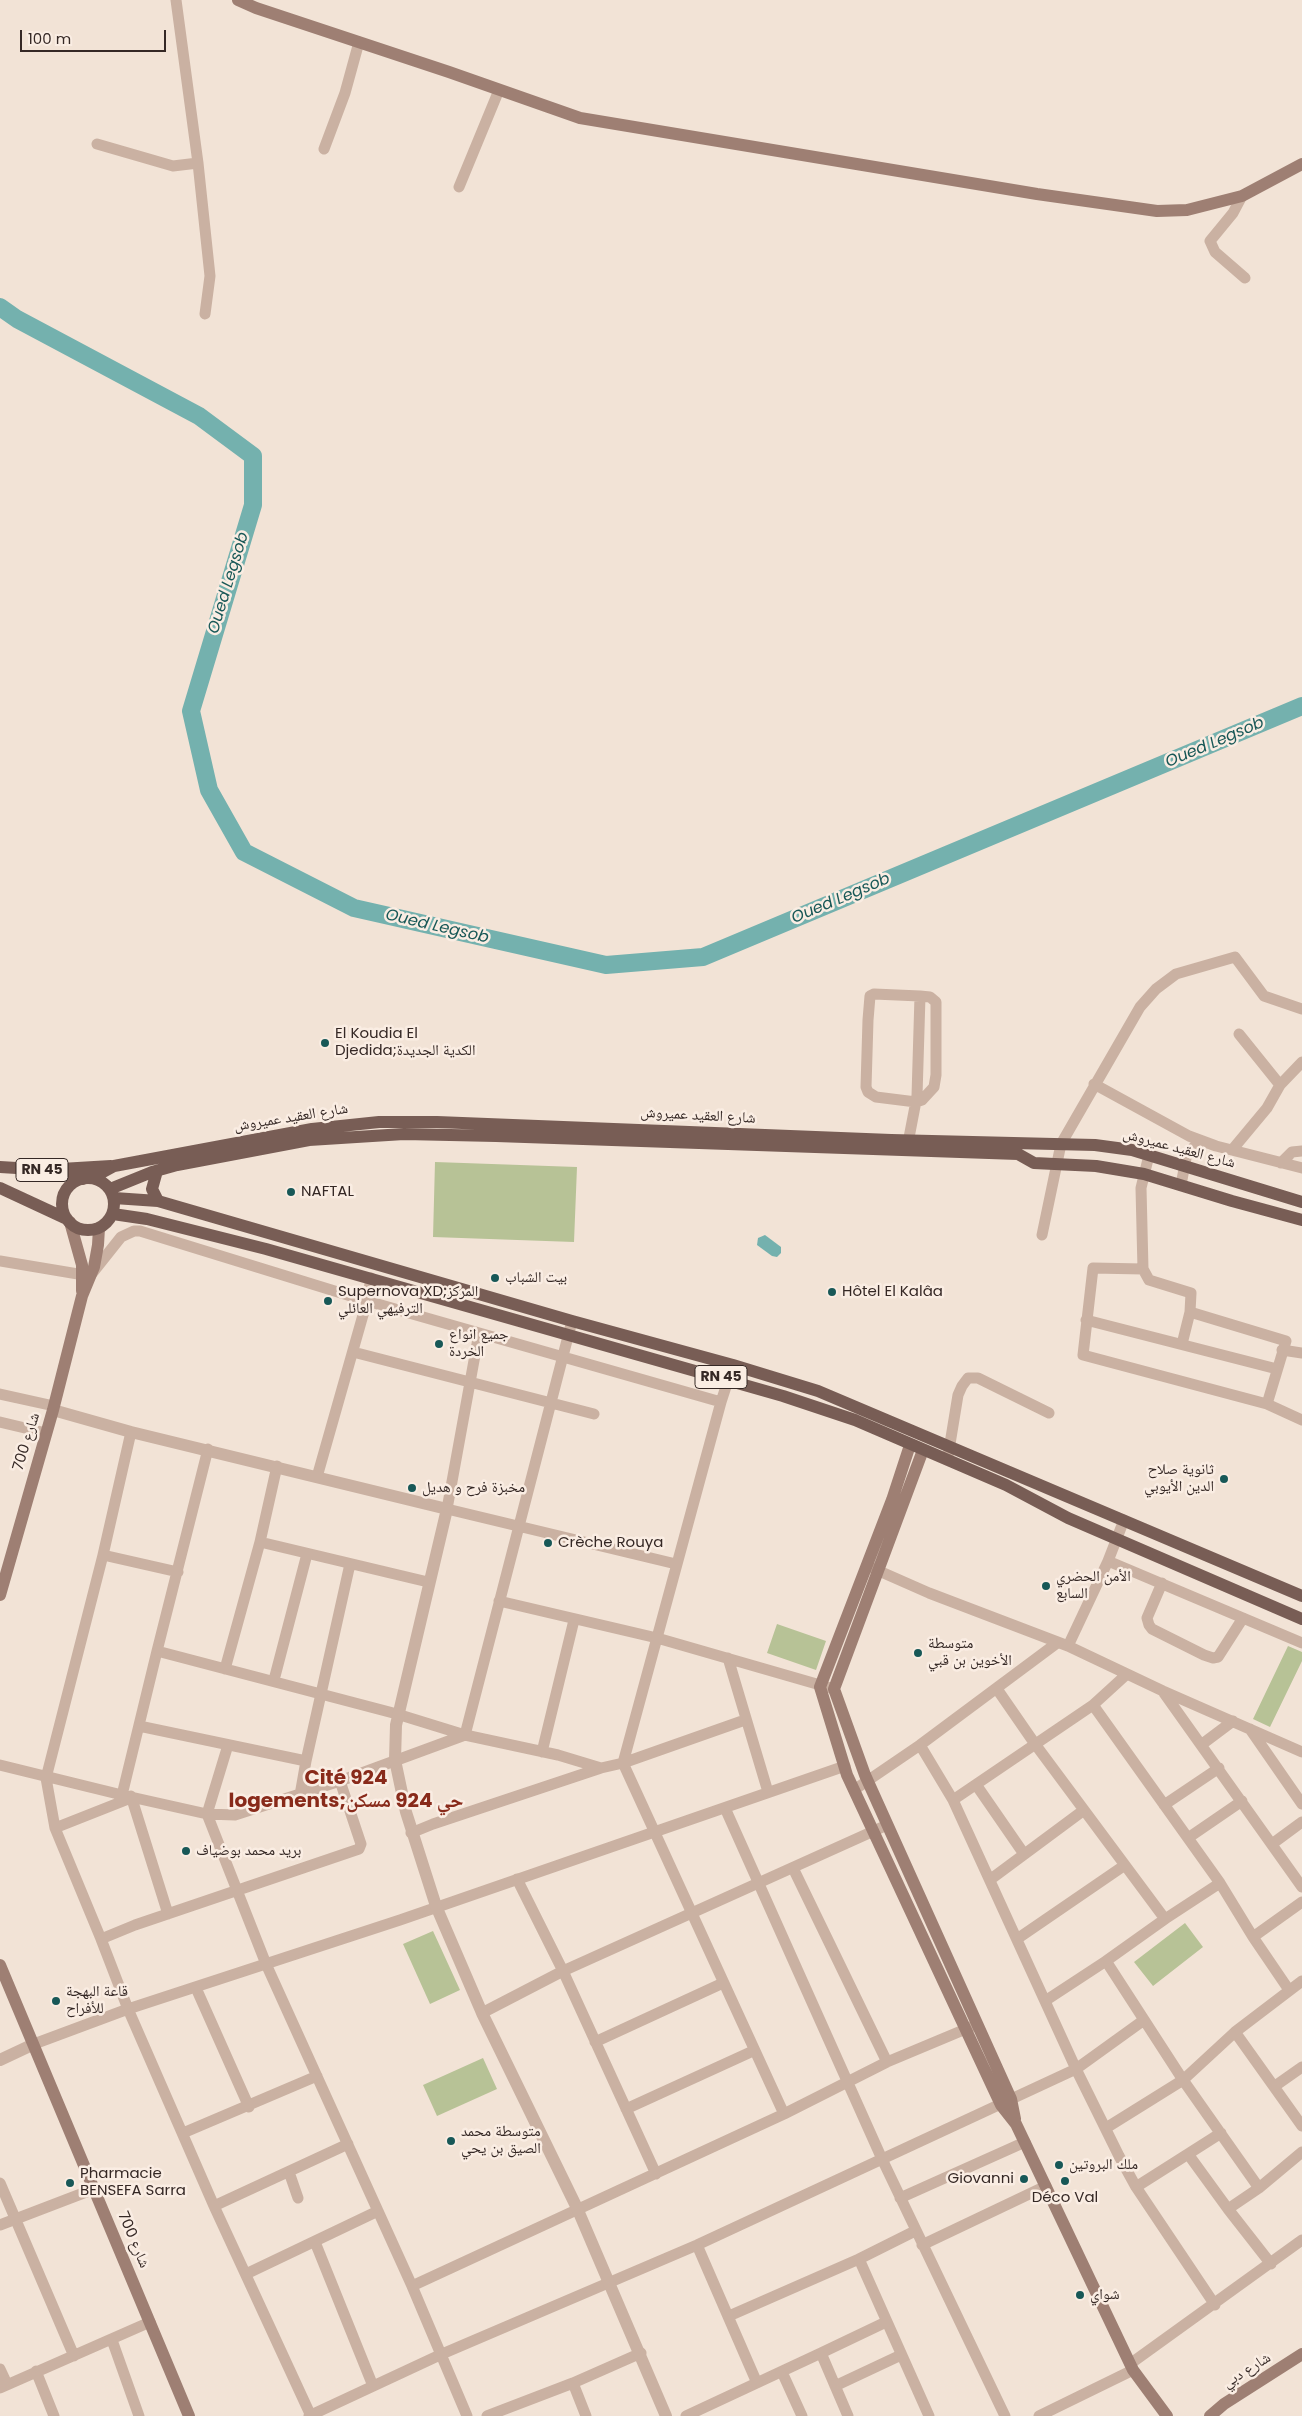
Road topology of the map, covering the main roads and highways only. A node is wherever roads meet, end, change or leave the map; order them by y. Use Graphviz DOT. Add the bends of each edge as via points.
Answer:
graph roads {
  1 [pos="238,0"];
  2 [pos="1302,164"];
  3 [pos="714,1139"];
  4 [pos="907,1146"];
  5 [pos="114,1166"];
  6 [pos="0,1167"];
  7 [pos="49,1170"];
  8 [pos="157,1171"];
  9 [pos="87,1179"];
  10 [pos="0,1188"];
  11 [pos="112,1194"];
  12 [pos="158,1201"];
  13 [pos="1302,1202"];
  14 [pos="113,1214"];
  15 [pos="1302,1220"];
  16 [pos="68,1221"];
  17 [pos="99,1228"];
  18 [pos="86,1275"];
  19 [pos="910,1445"];
  20 [pos="923,1450"];
  21 [pos="1180,1546"];
  22 [pos="1172,1564"];
  23 [pos="0,1593"];
  24 [pos="1302,1596"];
  25 [pos="1302,1619"];
  26 [pos="0,1966"];
  27 [pos="972,2026"];
  28 [pos="1302,2354"];
  29 [pos="189,2416"];
  30 [pos="1167,2416"];
  31 [pos="1210,2416"];
  1 -- 2 [label="main road" via="580,118 1110,205 1174,211 1217,204 1242,196"];
  3 -- 4 [label="main road, شارع العقيد عميروش"];
  3 -- 5 [label="main road, شارع العقيد عميروش" via="446,1122 379,1122 312,1129"];
  3 -- 8 [label="main road, شارع العقيد عميروش" via="358,1136 309,1140"];
  4 -- 13 [label="main road, شارع العقيد عميروش" via="1061,1144 1132,1150 1186,1159"];
  4 -- 15 [label="main road, شارع العقيد عميروش" via="1018,1154 1034,1163 1096,1166 1144,1174"];
  5 -- 7 [label="main road"];
  5 -- 9 [label="main road, شارع العقيد عميروش"];
  6 -- 7 [label="main road, RN 45"];
  7 -- 9 [label="main road, RN 45"];
  8 -- 11 [label="main road, شارع العقيد عميروش"];
  8 -- 12 [label="main road" via="152,1189"];
  9 -- 11 [label="main road" via="105,1184"];
  9 -- 16 [label="main road" via="75,1182 64,1195 62,1203"];
  10 -- 16 [label="main road, RN 45"];
  11 -- 12 [label="main road, RN 45"];
  11 -- 14 [label="main road"];
  12 -- 21 [label="main road, RN 45" via="818,1391"];
  14 -- 17 [label="main road"];
  14 -- 19 [label="main road, RN 45" via="165,1223 728,1379 855,1420"];
  16 -- 17 [label="main road" via="86,1230"];
  16 -- 18 [label="main road"];
  17 -- 18 [label="main road" via="98,1253"];
  18 -- 23 [label="main road, شارع 700" via="54,1408"];
  19 -- 20 [label="main road, RN 45"];
  19 -- 27 [label="main road" via="820,1686 854,1790"];
  20 -- 22 [label="main road, RN 45" via="1006,1485 1068,1518"];
  20 -- 27 [label="main road" via="834,1689 868,1782"];
  21 -- 22 [label="main road"];
  21 -- 24 [label="main road, RN 45"];
  22 -- 25 [label="main road, RN 45"];
  26 -- 29 [label="main road, شارع 700"];
  27 -- 30 [label="main road" via="1131,2367"];
  28 -- 31 [label="main road, شارع دبي"];
}
